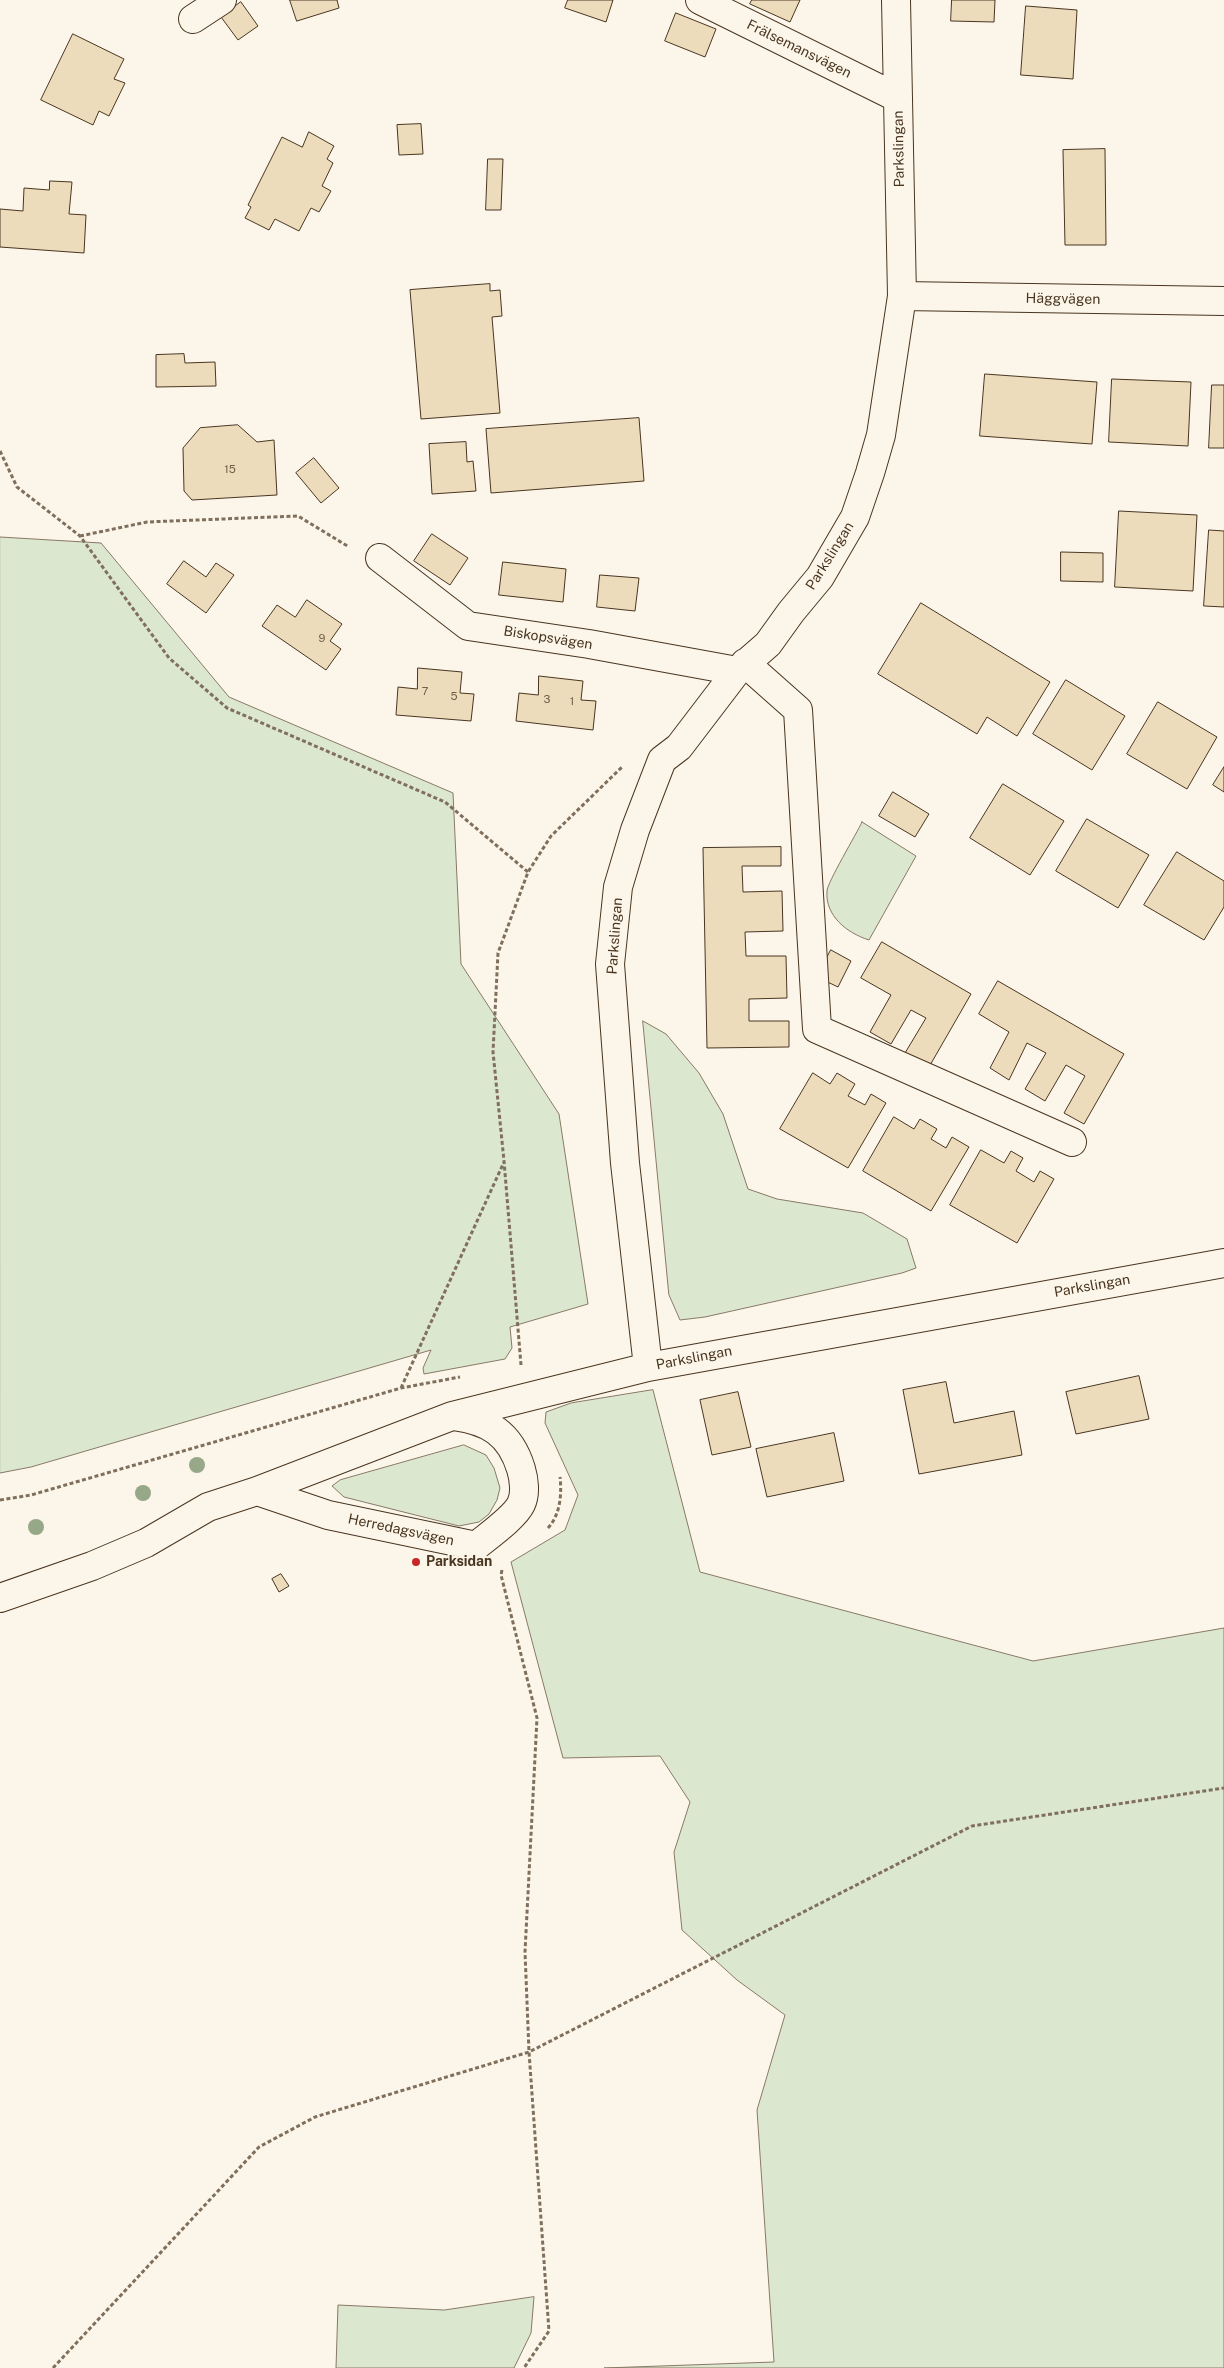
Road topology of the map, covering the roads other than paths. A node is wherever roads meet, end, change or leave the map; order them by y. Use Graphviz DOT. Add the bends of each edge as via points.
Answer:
graph roads {
  1 [pos="222,0"];
  2 [pos="700,0"];
  3 [pos="896,0"];
  4 [pos="193,19"];
  5 [pos="898,98"];
  6 [pos="902,296"];
  7 [pos="1224,302"];
  8 [pos="380,558"];
  9 [pos="741,667"];
  10 [pos="1072,1142"];
  11 [pos="1224,1263"];
  12 [pos="648,1367"];
  13 [pos="452,1416"];
  14 [pos="258,1491"];
  15 [pos="0,1598"];
  1 -- 4 [label="street"];
  2 -- 5 [label="street, Frälsemansvägen"];
  3 -- 5 [label="street, Parkslingan"];
  5 -- 6 [label="street, Parkslingan"];
  6 -- 7 [label="street, Häggvägen"];
  6 -- 9 [label="street, Parkslingan" via="881,436 855,517 820,577 768,644"];
  8 -- 9 [label="street, Biskopsvägen" via="468,626"];
  9 -- 10 [label="street" via="798,710 817,1029"];
  9 -- 12 [label="street, Parkslingan" via="679,747 662,760 635,830 618,887 610,964 625,1162"];
  11 -- 12 [label="street, Parkslingan"];
  12 -- 13 [label="street"];
  13 -- 14 [label="street"];
  13 -- 14 [label="street, Herredagsvägen" via="486,1424 506,1440 517,1454 523,1475 521,1504 476,1546 328,1515"];
  14 -- 15 [label="street" via="208,1507 146,1543 92,1566"];
}
